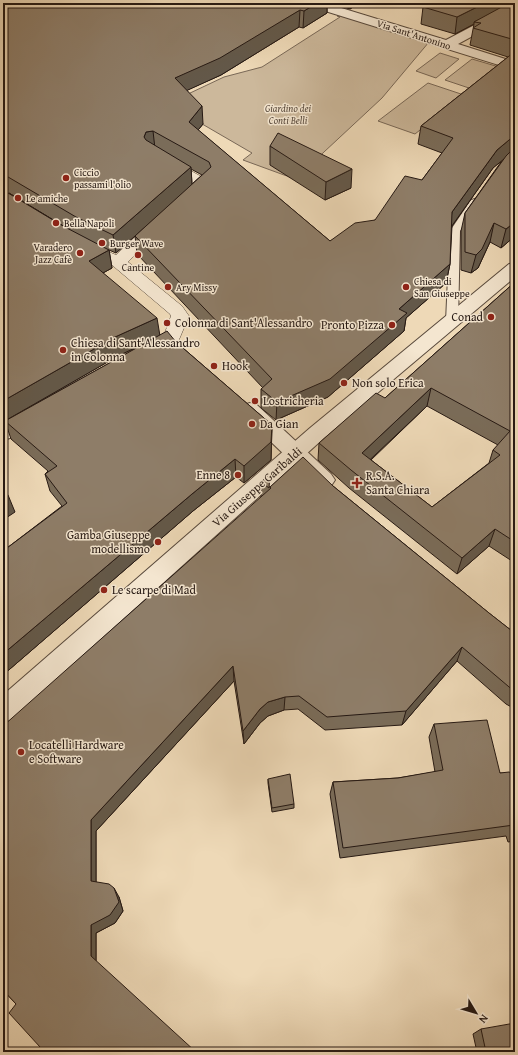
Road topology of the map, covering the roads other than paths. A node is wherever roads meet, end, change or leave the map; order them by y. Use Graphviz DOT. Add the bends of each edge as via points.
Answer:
graph roads {
  1 [pos="313,3"];
  2 [pos="366,7"];
  3 [pos="515,8"];
  4 [pos="354,15"];
  5 [pos="448,44"];
  6 [pos="515,66"];
  7 [pos="154,154"];
  8 [pos="480,195"];
  9 [pos="73,240"];
  10 [pos="118,262"];
  11 [pos="515,268"];
  12 [pos="452,322"];
  13 [pos="171,344"];
  14 [pos="238,400"];
  15 [pos="46,407"];
  16 [pos="3,433"];
  17 [pos="295,453"];
  18 [pos="340,495"];
  19 [pos="3,711"];
  1 -- 4 [label="street, Via Sant'Antonino"];
  2 -- 4 [label="street"];
  3 -- 5 [label="street"];
  4 -- 5 [label="street, Via Sant'Antonino"];
  5 -- 6 [label="street, Via Sant'Antonino"];
  7 -- 10 [label="street" via="204,184"];
  8 -- 12 [label="lane" via="455,231"];
  9 -- 10 [label="street"];
  10 -- 13 [label="street" via="180,316"];
  11 -- 12 [label="street, Via Giuseppe Garibaldi"];
  12 -- 17 [label="street, Via Giuseppe Garibaldi"];
  14 -- 17 [label="street" via="284,440"];
  15 -- 16 [label="street"];
  17 -- 18 [label="street"];
  17 -- 19 [label="street, Via Giuseppe Garibaldi"];
}
